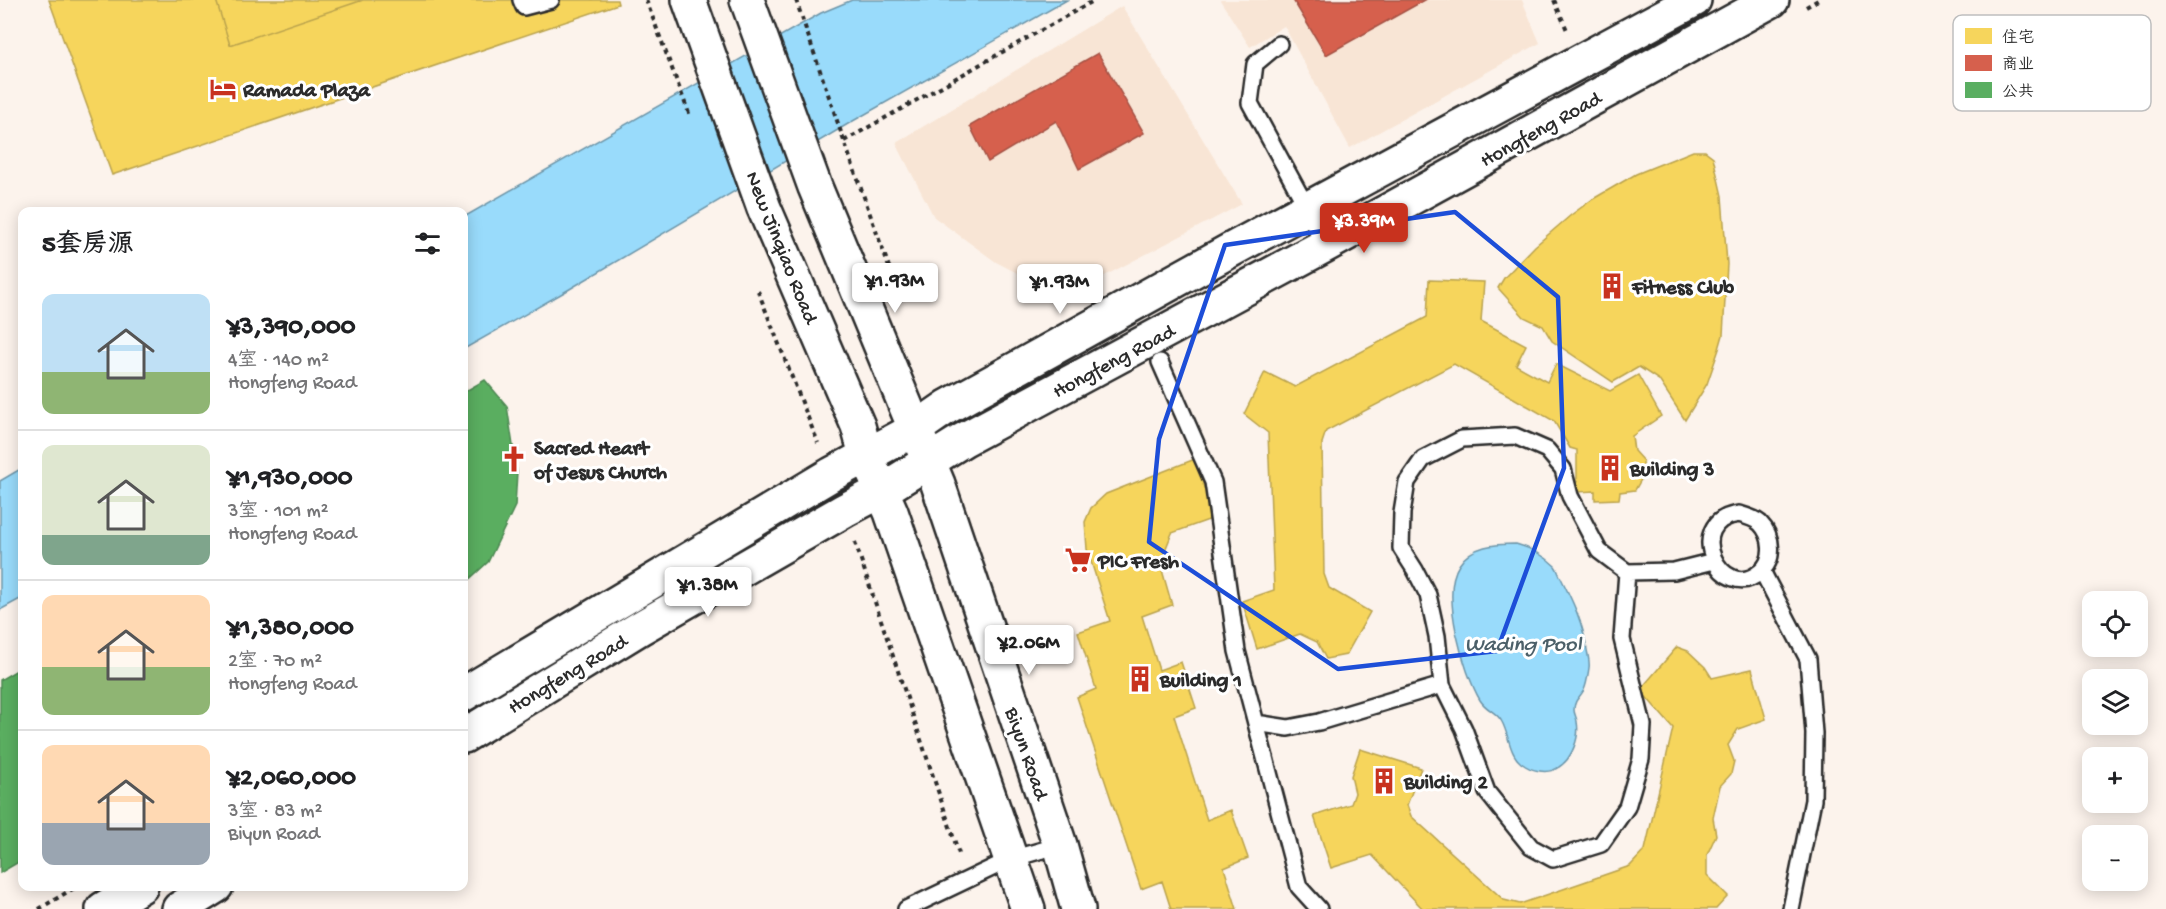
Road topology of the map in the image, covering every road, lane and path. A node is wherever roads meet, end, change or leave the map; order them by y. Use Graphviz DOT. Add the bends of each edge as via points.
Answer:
graph roads {
  1 [pos="522,0"];
  2 [pos="551,0"];
  3 [pos="646,0"];
  4 [pos="747,0"];
  5 [pos="796,0"];
  6 [pos="1095,0"];
  7 [pos="1554,0"];
  8 [pos="1694,0"];
  9 [pos="1772,0"];
  10 [pos="692,8"];
  11 [pos="657,29"];
  12 [pos="1568,33"];
  13 [pos="1279,44"];
  14 [pos="1306,209"];
  15 [pos="1324,246"];
  16 [pos="756,285"];
  17 [pos="1160,362"];
  18 [pos="914,430"];
  19 [pos="866,455"];
  20 [pos="928,462"];
  21 [pos="832,474"];
  22 [pos="881,491"];
  23 [pos="845,510"];
  24 [pos="1714,561"];
  25 [pos="1762,571"];
  26 [pos="1627,572"];
  27 [pos="1442,685"];
  28 [pos="468,692"];
  29 [pos="1256,723"];
  30 [pos="468,734"];
  31 [pos="1060,845"];
  32 [pos="1011,859"];
  33 [pos="967,880"];
  34 [pos="69,891"];
  35 [pos="133,891"];
  36 [pos="208,891"];
  37 [pos="39,909"];
  38 [pos="103,909"];
  39 [pos="179,909"];
  40 [pos="906,909"];
  41 [pos="1028,909"];
  42 [pos="1078,909"];
  43 [pos="1319,909"];
  44 [pos="1791,909"];
  1 -- 2 [label="lane" via="524,7"];
  3 -- 11 [label="path"];
  4 -- 18 [label="street" via="815,187"];
  5 -- 6 [label="path" via="844,141"];
  7 -- 12 [label="path"];
  8 -- 14 [label="street, Hongfeng Road"];
  9 -- 15 [label="street, Hongfeng Road"];
  10 -- 19 [label="street, New Jinqiao Road" via="764,208 858,426"];
  13 -- 14 [label="lane" via="1255,64 1250,104"];
  14 -- 15 [label="lane"];
  14 -- 18 [label="street, Hongfeng Road" via="947,407"];
  15 -- 20 [label="street, Hongfeng Road"];
  16 -- 21 [label="path"];
  17 -- 29 [label="lane" via="1213,482 1237,651"];
  18 -- 19 [label="street, Hongfeng Road"];
  18 -- 20 [label="street"];
  19 -- 21 [label="street, Hongfeng Road"];
  19 -- 22 [label="street, New Jinqiao Road"];
  20 -- 22 [label="street, Hongfeng Road"];
  20 -- 31 [label="street, Biyun Road"];
  21 -- 28 [label="street, Hongfeng Road"];
  22 -- 23 [label="street, Hongfeng Road"];
  22 -- 32 [label="street"];
  23 -- 30 [label="street, Hongfeng Road" via="640,628"];
  23 -- 33 [label="path"];
  24 -- 25 [label="lane" via="1727,576 1735,578 1753,577"];
  24 -- 25 [label="lane" via="1710,552 1711,532 1718,522 1739,514 1759,522 1770,541 1769,562"];
  24 -- 26 [label="lane" via="1674,571"];
  25 -- 44 [label="lane" via="1808,659 1814,722 1813,800"];
  26 -- 27 [label="lane" via="1599,551 1570,496 1563,469 1547,450 1515,436 1462,439 1422,459 1407,482 1401,548 1428,595"];
  26 -- 27 [label="lane" via="1622,639 1643,725 1641,759 1626,807 1601,844 1553,860 1531,847 1487,792 1464,729"];
  27 -- 29 [label="lane" via="1318,722 1288,728"];
  29 -- 43 [label="lane" via="1299,887"];
  31 -- 32 [label="lane"];
  31 -- 42 [label="street, Biyun Road"];
  32 -- 33 [label="lane"];
  32 -- 41 [label="street"];
  33 -- 40 [label="lane"];
  34 -- 37 [label="path"];
  35 -- 38 [label="street"];
  36 -- 39 [label="street"];
}
